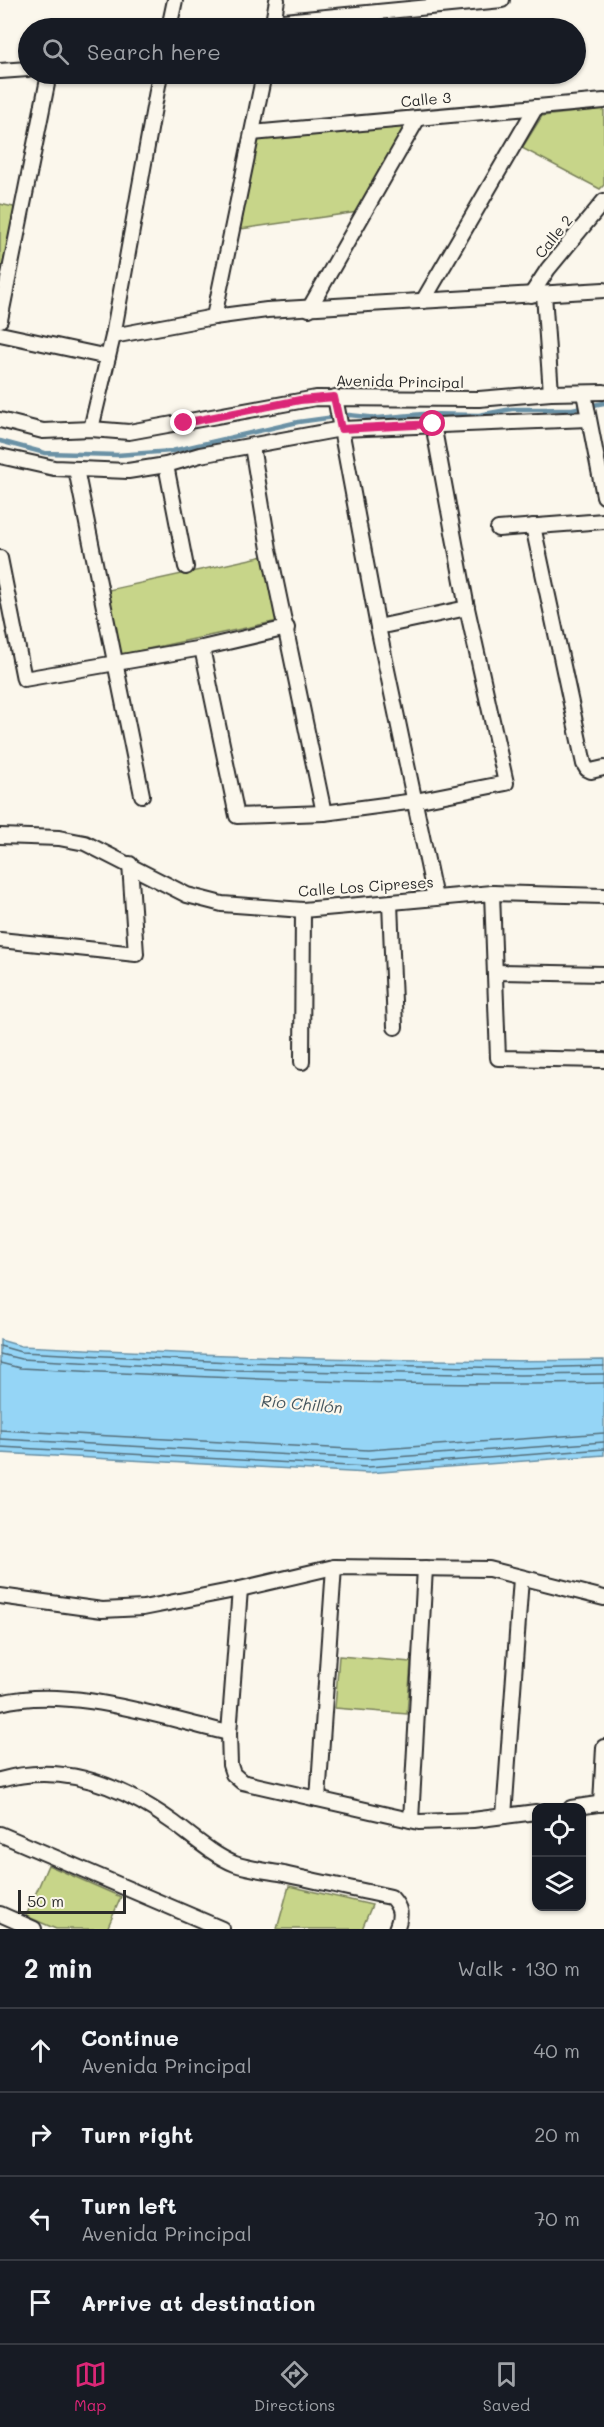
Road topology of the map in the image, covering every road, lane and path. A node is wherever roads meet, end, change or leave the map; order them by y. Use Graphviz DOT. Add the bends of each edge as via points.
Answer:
graph roads {
  1 [pos="176,0"];
  2 [pos="277,0"];
  3 [pos="501,0"];
  4 [pos="172,18"];
  5 [pos="274,18"];
  6 [pos="337,18"];
  7 [pos="18,70"];
  8 [pos="0,71"];
  9 [pos="47,84"];
  10 [pos="158,84"];
  11 [pos="262,84"];
  12 [pos="604,101"];
  13 [pos="536,107"];
  14 [pos="418,118"];
  15 [pos="252,133"];
  16 [pos="604,201"];
  17 [pos="604,290"];
  18 [pos="538,294"];
  19 [pos="423,301"];
  20 [pos="309,309"];
  21 [pos="214,317"];
  22 [pos="0,320"];
  23 [pos="0,334"];
  24 [pos="113,336"];
  25 [pos="108,357"];
  26 [pos="604,392"];
  27 [pos="551,393"];
  28 [pos="584,393"];
  29 [pos="338,414"];
  30 [pos="588,419"];
  31 [pos="0,420"];
  32 [pos="433,424"];
  33 [pos="91,429"];
  34 [pos="252,446"];
  35 [pos="0,456"];
  36 [pos="166,465"];
  37 [pos="76,469"];
  38 [pos="604,496"];
  39 [pos="604,521"];
  40 [pos="533,526"];
  41 [pos="498,528"];
  42 [pos="0,558"];
  43 [pos="186,567"];
  44 [pos="467,609"];
  45 [pos="378,627"];
  46 [pos="287,628"];
  47 [pos="202,648"];
  48 [pos="116,664"];
  49 [pos="604,768"];
  50 [pos="142,795"];
  51 [pos="415,801"];
  52 [pos="324,813"];
  53 [pos="0,836"];
  54 [pos="130,864"];
  55 [pos="492,893"];
  56 [pos="604,896"];
  57 [pos="435,898"];
  58 [pos="390,903"];
  59 [pos="303,910"];
  60 [pos="0,940"];
  61 [pos="495,972"];
  62 [pos="604,974"];
  63 [pos="395,1027"];
  64 [pos="604,1060"];
  65 [pos="302,1062"];
  66 [pos="334,1567"];
  67 [pos="426,1568"];
  68 [pos="521,1578"];
  69 [pos="240,1590"];
  70 [pos="0,1596"];
  71 [pos="604,1598"];
  72 [pos="0,1703"];
  73 [pos="229,1733"];
  74 [pos="604,1747"];
  75 [pos="0,1780"];
  76 [pos="318,1799"];
  77 [pos="602,1803"];
  78 [pos="586,1806"];
  79 [pos="532,1813"];
  80 [pos="504,1816"];
  81 [pos="411,1820"];
  82 [pos="0,1834"];
  83 [pos="0,1914"];
  84 [pos="34,1929"];
  85 [pos="222,1929"];
  86 [pos="396,1929"];
  1 -- 4 [label="street"];
  2 -- 5 [label="street"];
  3 -- 6 [label="street"];
  7 -- 8 [label="street"];
  9 -- 22 [label="street"];
  10 -- 24 [label="street"];
  11 -- 15 [label="street"];
  12 -- 13 [label="street, Calle 3"];
  13 -- 14 [label="street, Calle 3"];
  13 -- 19 [label="street"];
  14 -- 15 [label="street, Calle 3"];
  14 -- 20 [label="street"];
  15 -- 21 [label="street"];
  16 -- 18 [label="street, Calle 2" via="548,269"];
  17 -- 18 [label="street"];
  18 -- 19 [label="street"];
  18 -- 27 [label="street"];
  19 -- 20 [label="street"];
  20 -- 21 [label="street"];
  21 -- 24 [label="street"];
  23 -- 25 [label="street"];
  24 -- 25 [label="street"];
  25 -- 33 [label="street"];
  26 -- 28 [label="street, Avenida Principal"];
  27 -- 28 [label="street, Avenida Principal"];
  27 -- 29 [label="street, Avenida Principal" via="417,401"];
  28 -- 30 [label="street"];
  29 -- 32 [label="street, Avenida Principal"];
  29 -- 33 [label="street, Avenida Principal" via="300,400 129,432"];
  29 -- 34 [label="street, Avenida Principal"];
  29 -- 45 [label="street"];
  30 -- 32 [label="street, Avenida Principal"];
  30 -- 38 [label="street"];
  31 -- 33 [label="street, Avenida Principal" via="43,431"];
  32 -- 44 [label="street"];
  34 -- 36 [label="street, Avenida Principal"];
  34 -- 46 [label="street"];
  35 -- 37 [label="street, Avenida Principal"];
  36 -- 37 [label="street, Avenida Principal" via="128,471"];
  36 -- 43 [label="street"];
  37 -- 48 [label="street"];
  39 -- 40 [label="street"];
  40 -- 41 [label="street"];
  40 -- 49 [label="street" via="584,764 591,771"];
  42 -- 48 [label="street" via="24,679"];
  44 -- 45 [label="street"];
  44 -- 51 [label="street" via="506,783"];
  45 -- 51 [label="street"];
  46 -- 47 [label="street"];
  46 -- 52 [label="street"];
  47 -- 48 [label="street"];
  47 -- 52 [label="street" via="237,816"];
  48 -- 50 [label="street"];
  51 -- 52 [label="street"];
  51 -- 57 [label="street"];
  53 -- 54 [label="street, Calle Los Cipreses" via="85,843"];
  54 -- 59 [label="street, Calle Los Cipreses" via="203,900"];
  54 -- 60 [label="street" via="136,954"];
  55 -- 56 [label="street, Calle Los Cipreses"];
  55 -- 57 [label="street, Calle Los Cipreses"];
  55 -- 61 [label="street"];
  57 -- 58 [label="street, Calle Los Cipreses"];
  58 -- 59 [label="street, Calle Los Cipreses"];
  58 -- 63 [label="street"];
  59 -- 65 [label="street"];
  61 -- 62 [label="street"];
  61 -- 64 [label="street" via="498,1058"];
  66 -- 67 [label="street"];
  66 -- 69 [label="street"];
  66 -- 76 [label="street"];
  67 -- 68 [label="street" via="489,1569"];
  67 -- 81 [label="street"];
  68 -- 71 [label="street"];
  68 -- 80 [label="street"];
  69 -- 70 [label="street" via="142,1608 102,1610"];
  69 -- 73 [label="street"];
  72 -- 73 [label="street" via="52,1698 91,1701"];
  73 -- 76 [label="street" via="230,1766 242,1782"];
  74 -- 77 [label="street"];
  75 -- 86 [label="street" via="51,1772 121,1790 235,1864 391,1897 399,1906 401,1918"];
  76 -- 81 [label="street"];
  77 -- 78 [label="street"];
  79 -- 80 [label="street"];
  80 -- 81 [label="street"];
  82 -- 85 [label="street"];
  83 -- 84 [label="street"];
}
